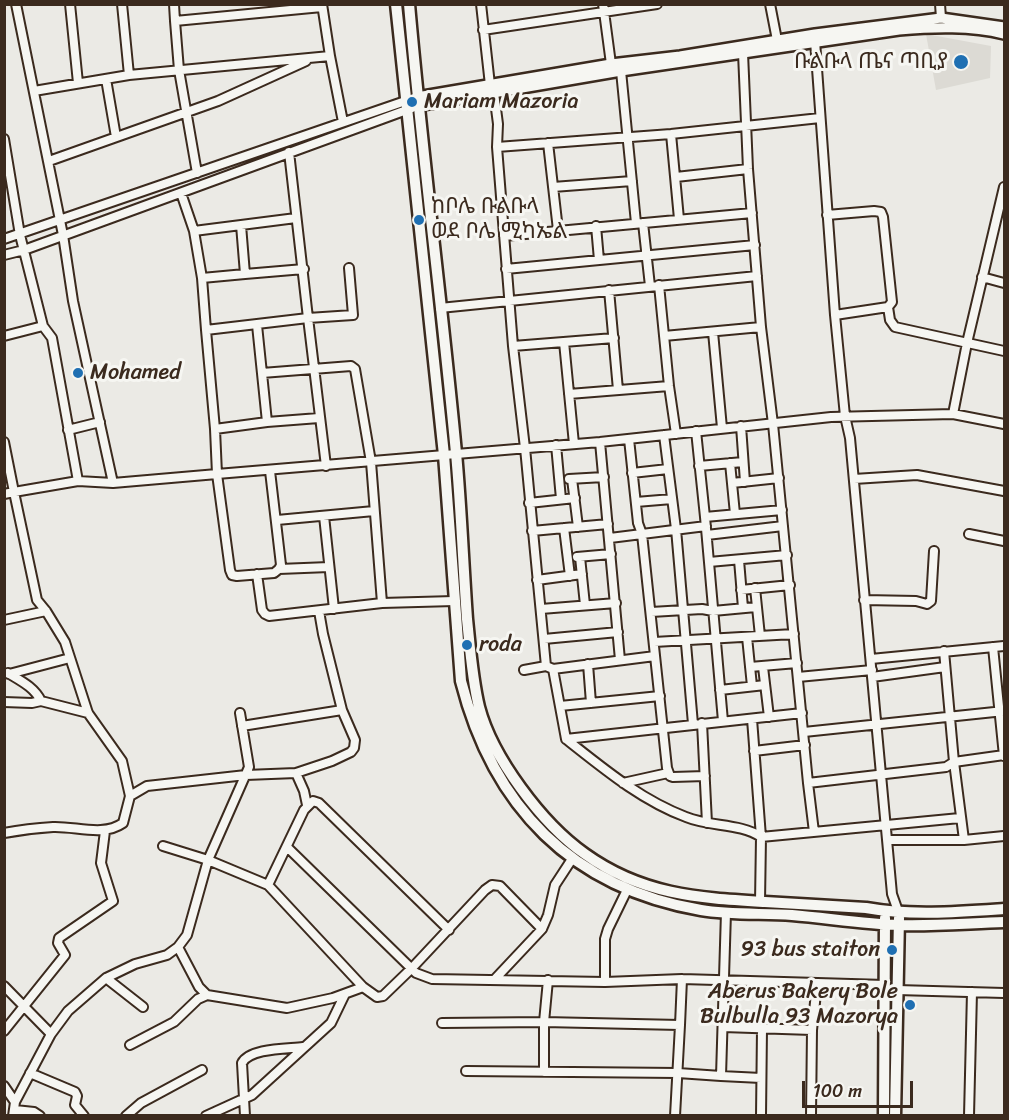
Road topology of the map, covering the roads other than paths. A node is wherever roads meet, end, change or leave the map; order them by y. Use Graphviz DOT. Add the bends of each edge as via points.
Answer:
graph roads {
  1 [pos="16,4"];
  2 [pos="70,4"];
  3 [pos="122,4"];
  4 [pos="174,4"];
  5 [pos="396,4"];
  6 [pos="409,4"];
  7 [pos="481,4"];
  8 [pos="770,4"];
  9 [pos="940,4"];
  10 [pos="653,5"];
  11 [pos="322,6"];
  12 [pos="274,8"];
  13 [pos="603,8"];
  14 [pos="941,18"];
  15 [pos="175,21"];
  16 [pos="1005,27"];
  17 [pos="483,30"];
  18 [pos="1005,34"];
  19 [pos="777,40"];
  20 [pos="815,41"];
  21 [pos="743,53"];
  22 [pos="330,56"];
  23 [pos="312,58"];
  24 [pos="611,64"];
  25 [pos="179,70"];
  26 [pos="621,71"];
  27 [pos="129,75"];
  28 [pos="106,79"];
  29 [pos="78,83"];
  30 [pos="492,89"];
  31 [pos="34,91"];
  32 [pos="412,103"];
  33 [pos="188,112"];
  34 [pos="820,118"];
  35 [pos="343,122"];
  36 [pos="747,126"];
  37 [pos="671,134"];
  38 [pos="116,137"];
  39 [pos="627,137"];
  40 [pos="4,139"];
  41 [pos="548,143"];
  42 [pos="497,147"];
  43 [pos="289,152"];
  44 [pos="49,161"];
  45 [pos="748,169"];
  46 [pos="197,172"];
  47 [pos="676,177"];
  48 [pos="632,181"];
  49 [pos="553,187"];
  50 [pos="1005,187"];
  51 [pos="181,193"];
  52 [pos="752,213"];
  53 [pos="827,215"];
  54 [pos="296,218"];
  55 [pos="679,219"];
  56 [pos="60,221"];
  57 [pos="1001,221"];
  58 [pos="640,223"];
  59 [pos="241,225"];
  60 [pos="596,226"];
  61 [pos="558,230"];
  62 [pos="194,231"];
  63 [pos="21,235"];
  64 [pos="63,235"];
  65 [pos="504,236"];
  66 [pos="4,239"];
  67 [pos="755,245"];
  68 [pos="24,250"];
  69 [pos="4,255"];
  70 [pos="647,256"];
  71 [pos="599,260"];
  72 [pos="349,268"];
  73 [pos="303,269"];
  74 [pos="506,269"];
  75 [pos="246,274"];
  76 [pos="757,276"];
  77 [pos="982,277"];
  78 [pos="202,278"];
  79 [pos="1005,283"];
  80 [pos="659,285"];
  81 [pos="650,286"];
  82 [pos="609,290"];
  83 [pos="509,302"];
  84 [pos="888,307"];
  85 [pos="440,308"];
  86 [pos="835,315"];
  87 [pos="308,318"];
  88 [pos="257,325"];
  89 [pos="43,327"];
  90 [pos="761,327"];
  91 [pos="206,330"];
  92 [pos="713,332"];
  93 [pos="4,336"];
  94 [pos="664,336"];
  95 [pos="614,338"];
  96 [pos="564,342"];
  97 [pos="967,343"];
  98 [pos="513,346"];
  99 [pos="1005,351"];
  100 [pos="314,368"];
  101 [pos="262,374"];
  102 [pos="669,386"];
  103 [pos="618,390"];
  104 [pos="569,394"];
  105 [pos="953,414"];
  106 [pos="845,416"];
  107 [pos="319,418"];
  108 [pos="100,422"];
  109 [pos="267,422"];
  110 [pos="773,424"];
  111 [pos="1005,424"];
  112 [pos="741,426"];
  113 [pos="722,428"];
  114 [pos="215,429"];
  115 [pos="68,430"];
  116 [pos="696,432"];
  117 [pos="676,434"];
  118 [pos="664,435"];
  119 [pos="629,439"];
  120 [pos="4,442"];
  121 [pos="600,442"];
  122 [pos="574,444"];
  123 [pos="556,445"];
  124 [pos="525,448"];
  125 [pos="444,455"];
  126 [pos="456,455"];
  127 [pos="371,462"];
  128 [pos="743,462"];
  129 [pos="730,463"];
  130 [pos="326,466"];
  131 [pos="699,466"];
  132 [pos="668,469"];
  133 [pos="270,471"];
  134 [pos="632,473"];
  135 [pos="217,474"];
  136 [pos="604,477"];
  137 [pos="779,478"];
  138 [pos="572,479"];
  139 [pos="854,479"];
  140 [pos="560,480"];
  141 [pos="78,481"];
  142 [pos="745,482"];
  143 [pos="113,483"];
  144 [pos="732,483"];
  145 [pos="1005,491"];
  146 [pos="14,492"];
  147 [pos="4,494"];
  148 [pos="575,498"];
  149 [pos="561,499"];
  150 [pos="672,499"];
  151 [pos="636,502"];
  152 [pos="530,503"];
  153 [pos="782,510"];
  154 [pos="374,511"];
  155 [pos="735,514"];
  156 [pos="324,516"];
  157 [pos="277,520"];
  158 [pos="608,524"];
  159 [pos="706,526"];
  160 [pos="783,526"];
  161 [pos="578,527"];
  162 [pos="564,528"];
  163 [pos="676,529"];
  164 [pos="532,531"];
  165 [pos="642,534"];
  166 [pos="969,534"];
  167 [pos="610,538"];
  168 [pos="1005,541"];
  169 [pos="934,551"];
  170 [pos="611,554"];
  171 [pos="787,555"];
  172 [pos="579,557"];
  173 [pos="568,558"];
  174 [pos="739,560"];
  175 [pos="709,562"];
  176 [pos="329,567"];
  177 [pos="279,569"];
  178 [pos="257,574"];
  179 [pos="582,574"];
  180 [pos="570,576"];
  181 [pos="537,580"];
  182 [pos="790,585"];
  183 [pos="755,588"];
  184 [pos="741,590"];
  185 [pos="864,600"];
  186 [pos="454,601"];
  187 [pos="382,603"];
  188 [pos="616,603"];
  189 [pos="585,605"];
  190 [pos="756,607"];
  191 [pos="743,608"];
  192 [pos="334,609"];
  193 [pos="541,609"];
  194 [pos="46,610"];
  195 [pos="682,610"];
  196 [pos="319,611"];
  197 [pos="713,611"];
  198 [pos="651,612"];
  199 [pos="4,620"];
  200 [pos="618,632"];
  201 [pos="794,634"];
  202 [pos="760,636"];
  203 [pos="747,638"];
  204 [pos="544,639"];
  205 [pos="716,639"];
  206 [pos="685,640"];
  207 [pos="654,642"];
  208 [pos="1005,646"];
  209 [pos="993,647"];
  210 [pos="945,651"];
  211 [pos="656,656"];
  212 [pos="70,658"];
  213 [pos="871,659"];
  214 [pos="620,660"];
  215 [pos="797,663"];
  216 [pos="588,664"];
  217 [pos="550,667"];
  218 [pos="750,667"];
  219 [pos="763,667"];
  220 [pos="945,667"];
  221 [pos="524,670"];
  222 [pos="7,673"];
  223 [pos="872,674"];
  224 [pos="798,677"];
  225 [pos="765,685"];
  226 [pos="752,686"];
  227 [pos="720,690"];
  228 [pos="660,696"];
  229 [pos="40,701"];
  230 [pos="4,702"];
  231 [pos="591,703"];
  232 [pos="560,706"];
  233 [pos="342,710"];
  234 [pos="1002,712"];
  235 [pos="88,713"];
  236 [pos="240,713"];
  237 [pos="801,713"];
  238 [pos="769,717"];
  239 [pos="950,717"];
  240 [pos="752,719"];
  241 [pos="723,721"];
  242 [pos="698,723"];
  243 [pos="877,725"];
  244 [pos="242,726"];
  245 [pos="663,727"];
  246 [pos="804,732"];
  247 [pos="567,739"];
  248 [pos="805,745"];
  249 [pos="754,750"];
  250 [pos="1004,756"];
  251 [pos="954,762"];
  252 [pos="506,765"];
  253 [pos="496,772"];
  254 [pos="296,773"];
  255 [pos="668,773"];
  256 [pos="246,775"];
  257 [pos="705,776"];
  258 [pos="881,776"];
  259 [pos="623,783"];
  260 [pos="808,783"];
  261 [pos="130,796"];
  262 [pos="307,805"];
  263 [pos="960,818"];
  264 [pos="707,824"];
  265 [pos="886,826"];
  266 [pos="105,831"];
  267 [pos="814,832"];
  268 [pos="4,833"];
  269 [pos="761,837"];
  270 [pos="1005,837"];
  271 [pos="887,840"];
  272 [pos="964,840"];
  273 [pos="163,846"];
  274 [pos="287,847"];
  275 [pos="572,859"];
  276 [pos="208,860"];
  277 [pos="268,885"];
  278 [pos="627,890"];
  279 [pos="892,894"];
  280 [pos="674,898"];
  281 [pos="760,902"];
  282 [pos="1005,909"];
  283 [pos="898,911"];
  284 [pos="726,912"];
  285 [pos="886,912"];
  286 [pos="1005,922"];
  287 [pos="884,924"];
  288 [pos="899,925"];
  289 [pos="542,929"];
  290 [pos="449,930"];
  291 [pos="178,947"];
  292 [pos="412,968"];
  293 [pos="106,978"];
  294 [pos="495,979"];
  295 [pos="682,979"];
  296 [pos="548,980"];
  297 [pos="723,980"];
  298 [pos="605,982"];
  299 [pos="817,984"];
  300 [pos="885,985"];
  301 [pos="4,986"];
  302 [pos="363,987"];
  303 [pos="897,990"];
  304 [pos="972,992"];
  305 [pos="1005,993"];
  306 [pos="345,994"];
  307 [pos="207,995"];
  308 [pos="143,1006"];
  309 [pos="24,1007"];
  310 [pos="544,1022"];
  311 [pos="442,1023"];
  312 [pos="680,1025"];
  313 [pos="723,1027"];
  314 [pos="762,1029"];
  315 [pos="812,1030"];
  316 [pos="4,1031"];
  317 [pos="51,1034"];
  318 [pos="130,1045"];
  319 [pos="304,1047"];
  320 [pos="201,1070"];
  321 [pos="466,1071"];
  322 [pos="544,1072"];
  323 [pos="678,1072"];
  324 [pos="30,1073"];
  325 [pos="721,1076"];
  326 [pos="761,1078"];
  327 [pos="4,1086"];
  328 [pos="244,1100"];
  329 [pos="14,1109"];
  330 [pos="40,1116"];
  331 [pos="84,1116"];
  332 [pos="126,1116"];
  333 [pos="206,1116"];
  334 [pos="245,1116"];
  335 [pos="675,1116"];
  336 [pos="761,1116"];
  337 [pos="811,1116"];
  338 [pos="884,1116"];
  339 [pos="895,1116"];
  340 [pos="969,1116"];
  1 -- 31 [label="street"];
  2 -- 29 [label="street"];
  3 -- 27 [label="street"];
  4 -- 15 [label="street"];
  5 -- 32 [label="main road"];
  6 -- 32 [label="main road"];
  7 -- 17 [label="street"];
  8 -- 19 [label="street"];
  9 -- 14 [label="street"];
  10 -- 13 [label="street"];
  11 -- 12 [label="street"];
  11 -- 22 [label="street"];
  12 -- 15 [label="street"];
  13 -- 17 [label="street"];
  13 -- 24 [label="street"];
  14 -- 16 [label="street"];
  14 -- 19 [label="street"];
  15 -- 25 [label="street"];
  17 -- 30 [label="street"];
  18 -- 20 [label="street" via="944,27"];
  19 -- 24 [label="street"];
  20 -- 21 [label="street"];
  20 -- 34 [label="street"];
  21 -- 26 [label="street"];
  21 -- 36 [label="street"];
  22 -- 23 [label="street"];
  22 -- 35 [label="street"];
  23 -- 25 [label="street"];
  23 -- 33 [label="street"];
  24 -- 30 [label="street"];
  25 -- 27 [label="street"];
  25 -- 33 [label="street"];
  26 -- 30 [label="street"];
  26 -- 39 [label="street"];
  27 -- 28 [label="street"];
  28 -- 29 [label="street"];
  28 -- 38 [label="street"];
  29 -- 31 [label="street"];
  30 -- 32 [label="street"];
  30 -- 42 [label="street"];
  31 -- 44 [label="street"];
  32 -- 35 [label="street"];
  32 -- 43 [label="street"];
  32 -- 85 [label="main road"];
  32 -- 125 [label="main road"];
  33 -- 38 [label="street"];
  33 -- 46 [label="street"];
  34 -- 36 [label="street"];
  34 -- 53 [label="street"];
  35 -- 46 [label="street"];
  36 -- 37 [label="street"];
  36 -- 45 [label="street"];
  37 -- 39 [label="street"];
  37 -- 47 [label="street"];
  38 -- 44 [label="street"];
  39 -- 41 [label="street"];
  39 -- 48 [label="street"];
  40 -- 63 [label="street"];
  41 -- 42 [label="street"];
  41 -- 49 [label="street"];
  42 -- 65 [label="street"];
  43 -- 51 [label="street"];
  43 -- 54 [label="street"];
  44 -- 56 [label="street"];
  45 -- 47 [label="street"];
  45 -- 52 [label="street"];
  46 -- 56 [label="street"];
  47 -- 55 [label="street"];
  48 -- 49 [label="street"];
  48 -- 58 [label="street"];
  49 -- 61 [label="street"];
  50 -- 57 [label="street"];
  51 -- 62 [label="street"];
  51 -- 64 [label="street"];
  52 -- 55 [label="street"];
  52 -- 67 [label="street"];
  53 -- 84 [label="street" via="880,212 892,302"];
  53 -- 86 [label="street"];
  54 -- 59 [label="street"];
  54 -- 73 [label="street"];
  55 -- 58 [label="street"];
  56 -- 63 [label="street"];
  56 -- 64 [label="street"];
  57 -- 77 [label="street"];
  58 -- 60 [label="street"];
  58 -- 70 [label="street"];
  59 -- 62 [label="street"];
  59 -- 75 [label="street"];
  60 -- 61 [label="street"];
  60 -- 71 [label="street"];
  61 -- 65 [label="street"];
  62 -- 78 [label="street"];
  63 -- 66 [label="street"];
  63 -- 68 [label="street"];
  64 -- 68 [label="street"];
  64 -- 108 [label="street" via="73,301"];
  65 -- 74 [label="street"];
  67 -- 70 [label="street"];
  67 -- 76 [label="street"];
  68 -- 69 [label="street"];
  68 -- 89 [label="street"];
  70 -- 71 [label="street"];
  70 -- 81 [label="street"];
  71 -- 74 [label="street"];
  72 -- 87 [label="street" via="353,315"];
  73 -- 75 [label="street"];
  73 -- 87 [label="street"];
  74 -- 83 [label="street"];
  75 -- 78 [label="street"];
  76 -- 80 [label="street"];
  76 -- 90 [label="street"];
  77 -- 79 [label="street"];
  77 -- 97 [label="street"];
  78 -- 91 [label="street"];
  80 -- 81 [label="street"];
  80 -- 94 [label="street"];
  81 -- 82 [label="street"];
  82 -- 83 [label="street"];
  82 -- 95 [label="street"];
  83 -- 85 [label="street"];
  83 -- 98 [label="street"];
  84 -- 86 [label="street"];
  84 -- 97 [label="street" via="892,323 901,329"];
  85 -- 126 [label="main road"];
  86 -- 106 [label="street"];
  87 -- 88 [label="street"];
  87 -- 100 [label="street"];
  88 -- 91 [label="street"];
  88 -- 101 [label="street"];
  89 -- 93 [label="street"];
  89 -- 115 [label="street" via="52,338"];
  90 -- 92 [label="street"];
  90 -- 110 [label="street"];
  91 -- 114 [label="street"];
  92 -- 94 [label="street"];
  92 -- 113 [label="street"];
  94 -- 102 [label="street"];
  95 -- 96 [label="street"];
  95 -- 103 [label="street"];
  96 -- 98 [label="street"];
  96 -- 104 [label="street"];
  97 -- 99 [label="street"];
  97 -- 105 [label="street"];
  98 -- 124 [label="street"];
  100 -- 101 [label="street"];
  100 -- 107 [label="street"];
  100 -- 127 [label="street" via="355,369"];
  101 -- 109 [label="street"];
  102 -- 103 [label="street"];
  102 -- 117 [label="street"];
  103 -- 104 [label="street"];
  104 -- 122 [label="street"];
  105 -- 106 [label="street"];
  105 -- 111 [label="street"];
  106 -- 110 [label="street"];
  106 -- 139 [label="street"];
  107 -- 109 [label="street"];
  107 -- 130 [label="street"];
  108 -- 115 [label="street"];
  108 -- 143 [label="street"];
  109 -- 114 [label="street"];
  110 -- 112 [label="street"];
  110 -- 137 [label="street"];
  112 -- 113 [label="street"];
  112 -- 128 [label="street"];
  113 -- 116 [label="street"];
  114 -- 135 [label="street"];
  115 -- 141 [label="street"];
  116 -- 117 [label="street"];
  116 -- 131 [label="street"];
  117 -- 118 [label="street"];
  118 -- 119 [label="street"];
  118 -- 132 [label="street"];
  119 -- 121 [label="street"];
  119 -- 134 [label="street"];
  120 -- 146 [label="street"];
  121 -- 122 [label="street"];
  121 -- 136 [label="street"];
  122 -- 123 [label="street"];
  123 -- 124 [label="street"];
  123 -- 140 [label="street"];
  124 -- 126 [label="street"];
  124 -- 152 [label="street"];
  125 -- 126 [label="street"];
  125 -- 127 [label="street"];
  125 -- 186 [label="main road"];
  126 -- 252 [label="main road" via="474,679 479,708"];
  127 -- 130 [label="street"];
  127 -- 154 [label="street"];
  128 -- 129 [label="street"];
  128 -- 142 [label="street"];
  129 -- 131 [label="street"];
  129 -- 144 [label="street"];
  130 -- 133 [label="street"];
  131 -- 159 [label="street"];
  132 -- 134 [label="street"];
  132 -- 150 [label="street"];
  133 -- 135 [label="street"];
  133 -- 157 [label="street"];
  134 -- 151 [label="street"];
  135 -- 143 [label="street"];
  135 -- 178 [label="street" via="232,575"];
  136 -- 138 [label="street"];
  136 -- 158 [label="street"];
  137 -- 142 [label="street"];
  137 -- 153 [label="street"];
  138 -- 140 [label="street"];
  138 -- 148 [label="street"];
  139 -- 145 [label="street" via="917,474"];
  139 -- 185 [label="street"];
  140 -- 149 [label="street"];
  141 -- 143 [label="street"];
  141 -- 146 [label="street"];
  142 -- 144 [label="street"];
  144 -- 155 [label="street"];
  146 -- 147 [label="street"];
  146 -- 194 [label="street" via="36,600"];
  148 -- 149 [label="street"];
  148 -- 161 [label="street"];
  149 -- 152 [label="street"];
  150 -- 151 [label="street"];
  150 -- 163 [label="street"];
  151 -- 165 [label="street"];
  152 -- 164 [label="street"];
  153 -- 155 [label="street"];
  153 -- 160 [label="street"];
  154 -- 156 [label="street"];
  154 -- 187 [label="street"];
  155 -- 159 [label="street"];
  156 -- 157 [label="street"];
  156 -- 176 [label="street"];
  157 -- 177 [label="street"];
  158 -- 161 [label="street"];
  158 -- 167 [label="street"];
  159 -- 160 [label="street"];
  159 -- 163 [label="street"];
  159 -- 175 [label="street"];
  160 -- 171 [label="street"];
  161 -- 162 [label="street"];
  162 -- 164 [label="street"];
  162 -- 173 [label="street"];
  163 -- 165 [label="street"];
  163 -- 195 [label="street"];
  164 -- 181 [label="street"];
  165 -- 167 [label="street"];
  165 -- 198 [label="street"];
  166 -- 168 [label="street"];
  167 -- 170 [label="street"];
  169 -- 185 [label="street" via="931,601 927,604"];
  170 -- 172 [label="street"];
  170 -- 188 [label="street"];
  171 -- 174 [label="street"];
  171 -- 182 [label="street"];
  172 -- 173 [label="street"];
  172 -- 179 [label="street"];
  173 -- 180 [label="street"];
  174 -- 175 [label="street"];
  174 -- 184 [label="street"];
  175 -- 197 [label="street"];
  176 -- 177 [label="street"];
  176 -- 192 [label="street"];
  177 -- 178 [label="street"];
  178 -- 196 [label="street" via="265,615"];
  179 -- 180 [label="street"];
  179 -- 189 [label="street"];
  180 -- 181 [label="street"];
  181 -- 193 [label="street"];
  182 -- 183 [label="street"];
  182 -- 201 [label="street"];
  183 -- 184 [label="street"];
  183 -- 190 [label="street"];
  184 -- 191 [label="street"];
  185 -- 213 [label="street"];
  186 -- 187 [label="street"];
  186 -- 253 [label="main road" via="461,681 468,711"];
  187 -- 192 [label="street"];
  188 -- 189 [label="street"];
  188 -- 200 [label="street"];
  189 -- 193 [label="street"];
  190 -- 191 [label="street"];
  190 -- 202 [label="street"];
  191 -- 197 [label="street"];
  192 -- 196 [label="street"];
  193 -- 204 [label="street"];
  194 -- 199 [label="street"];
  194 -- 212 [label="street"];
  195 -- 197 [label="street"];
  195 -- 198 [label="street"];
  195 -- 206 [label="street"];
  196 -- 233 [label="street"];
  197 -- 205 [label="street"];
  198 -- 207 [label="street"];
  200 -- 204 [label="street"];
  200 -- 214 [label="street"];
  201 -- 202 [label="street"];
  201 -- 215 [label="street"];
  202 -- 203 [label="street"];
  203 -- 205 [label="street"];
  203 -- 218 [label="street"];
  204 -- 217 [label="street"];
  205 -- 206 [label="street"];
  205 -- 227 [label="street"];
  206 -- 207 [label="street"];
  206 -- 242 [label="street"];
  207 -- 211 [label="street"];
  208 -- 209 [label="street"];
  209 -- 210 [label="street"];
  209 -- 234 [label="street"];
  210 -- 213 [label="street"];
  210 -- 220 [label="street"];
  211 -- 214 [label="street"];
  211 -- 228 [label="street"];
  212 -- 222 [label="street"];
  212 -- 235 [label="street"];
  213 -- 223 [label="street"];
  214 -- 216 [label="street"];
  215 -- 219 [label="street"];
  215 -- 224 [label="street"];
  216 -- 217 [label="street"];
  216 -- 231 [label="street"];
  217 -- 221 [label="street"];
  217 -- 232 [label="street"];
  218 -- 219 [label="street"];
  218 -- 226 [label="street"];
  219 -- 225 [label="street"];
  220 -- 223 [label="street"];
  220 -- 239 [label="street"];
  222 -- 229 [label="street" via="28,685"];
  223 -- 224 [label="street"];
  223 -- 243 [label="street"];
  224 -- 237 [label="street"];
  225 -- 226 [label="street"];
  225 -- 238 [label="street"];
  226 -- 227 [label="street"];
  227 -- 241 [label="street"];
  228 -- 231 [label="street"];
  228 -- 245 [label="street"];
  229 -- 230 [label="street"];
  229 -- 235 [label="street"];
  231 -- 232 [label="street"];
  232 -- 247 [label="street"];
  233 -- 244 [label="street"];
  233 -- 254 [label="street" via="355,740 354,748 332,761"];
  234 -- 239 [label="street"];
  234 -- 250 [label="street"];
  235 -- 261 [label="street" via="122,761"];
  236 -- 244 [label="street"];
  237 -- 238 [label="street"];
  237 -- 246 [label="street"];
  238 -- 240 [label="street"];
  239 -- 243 [label="street"];
  239 -- 251 [label="street"];
  240 -- 241 [label="street"];
  240 -- 249 [label="street"];
  241 -- 242 [label="street"];
  242 -- 245 [label="street"];
  242 -- 257 [label="street"];
  243 -- 246 [label="street"];
  243 -- 258 [label="street"];
  244 -- 256 [label="street" via="249,767"];
  245 -- 247 [label="street"];
  245 -- 255 [label="street"];
  246 -- 248 [label="street"];
  247 -- 259 [label="street"];
  248 -- 249 [label="street"];
  248 -- 260 [label="street"];
  249 -- 269 [label="street"];
  250 -- 251 [label="street"];
  251 -- 258 [label="street" via="946,767"];
  251 -- 263 [label="street"];
  252 -- 253 [label="main road"];
  252 -- 280 [label="main road" via="528,798 583,853"];
  253 -- 275 [label="main road" via="518,805"];
  254 -- 256 [label="street"];
  254 -- 262 [label="street"];
  255 -- 257 [label="street" via="673,777"];
  255 -- 259 [label="street"];
  256 -- 261 [label="street" via="147,786"];
  256 -- 276 [label="street"];
  257 -- 264 [label="street"];
  258 -- 260 [label="street"];
  258 -- 265 [label="street"];
  259 -- 264 [label="street" via="670,811"];
  260 -- 267 [label="street"];
  261 -- 266 [label="street" via="123,823"];
  262 -- 274 [label="street"];
  262 -- 290 [label="street" via="319,803"];
  263 -- 265 [label="street"];
  263 -- 272 [label="street"];
  264 -- 269 [label="street" via="749,830"];
  265 -- 267 [label="street"];
  265 -- 271 [label="street"];
  266 -- 268 [label="street" via="53,827"];
  266 -- 309 [label="street" via="101,863 113,901 58,939 65,955"];
  267 -- 269 [label="street"];
  269 -- 281 [label="street"];
  270 -- 272 [label="street"];
  271 -- 272 [label="street"];
  271 -- 279 [label="street"];
  273 -- 276 [label="street"];
  274 -- 277 [label="street"];
  274 -- 292 [label="street"];
  275 -- 278 [label="main road"];
  275 -- 289 [label="street" via="555,885"];
  276 -- 277 [label="street"];
  276 -- 291 [label="street" via="187,935"];
  277 -- 302 [label="street"];
  278 -- 280 [label="main road" via="658,901"];
  278 -- 298 [label="street" via="605,939"];
  279 -- 283 [label="street"];
  279 -- 285 [label="street"];
  280 -- 281 [label="main road"];
  280 -- 284 [label="main road" via="703,911"];
  281 -- 285 [label="main road"];
  282 -- 283 [label="main road"];
  283 -- 285 [label="main road"];
  283 -- 288 [label="main road"];
  284 -- 287 [label="main road"];
  284 -- 297 [label="street"];
  285 -- 287 [label="main road"];
  286 -- 288 [label="main road"];
  287 -- 288 [label="main road"];
  287 -- 300 [label="main road"];
  288 -- 303 [label="main road"];
  289 -- 290 [label="street" via="500,886 492,885"];
  289 -- 294 [label="street"];
  290 -- 292 [label="street"];
  291 -- 293 [label="street"];
  291 -- 307 [label="street"];
  292 -- 294 [label="street" via="422,977 432,979"];
  292 -- 302 [label="street" via="382,996 377,997"];
  293 -- 308 [label="street"];
  293 -- 317 [label="street" via="78,1002"];
  294 -- 296 [label="street"];
  295 -- 297 [label="street"];
  295 -- 298 [label="street"];
  295 -- 312 [label="street"];
  296 -- 298 [label="street"];
  296 -- 310 [label="street"];
  297 -- 299 [label="street"];
  297 -- 313 [label="street"];
  299 -- 300 [label="street"];
  299 -- 315 [label="street"];
  300 -- 338 [label="main road"];
  301 -- 309 [label="street"];
  302 -- 306 [label="street"];
  303 -- 304 [label="street"];
  303 -- 339 [label="main road"];
  304 -- 305 [label="street"];
  304 -- 340 [label="street"];
  306 -- 307 [label="street" via="287,1008"];
  306 -- 319 [label="street" via="331,1023"];
  307 -- 318 [label="street" via="174,1022"];
  309 -- 316 [label="street"];
  309 -- 317 [label="street"];
  310 -- 311 [label="street"];
  310 -- 312 [label="street"];
  310 -- 322 [label="street"];
  312 -- 323 [label="street"];
  313 -- 314 [label="street"];
  313 -- 325 [label="street"];
  314 -- 315 [label="street"];
  314 -- 326 [label="street"];
  315 -- 337 [label="street"];
  317 -- 324 [label="street"];
  319 -- 328 [label="street"];
  319 -- 328 [label="street" via="245,1057"];
  320 -- 332 [label="street" via="141,1103"];
  321 -- 322 [label="street"];
  322 -- 323 [label="street"];
  323 -- 325 [label="street"];
  323 -- 335 [label="street"];
  324 -- 329 [label="street"];
  324 -- 331 [label="street" via="75,1092 75,1105"];
  325 -- 326 [label="street"];
  326 -- 336 [label="street"];
  327 -- 329 [label="street"];
  328 -- 333 [label="street"];
  328 -- 334 [label="street"];
  329 -- 330 [label="street"];
}
